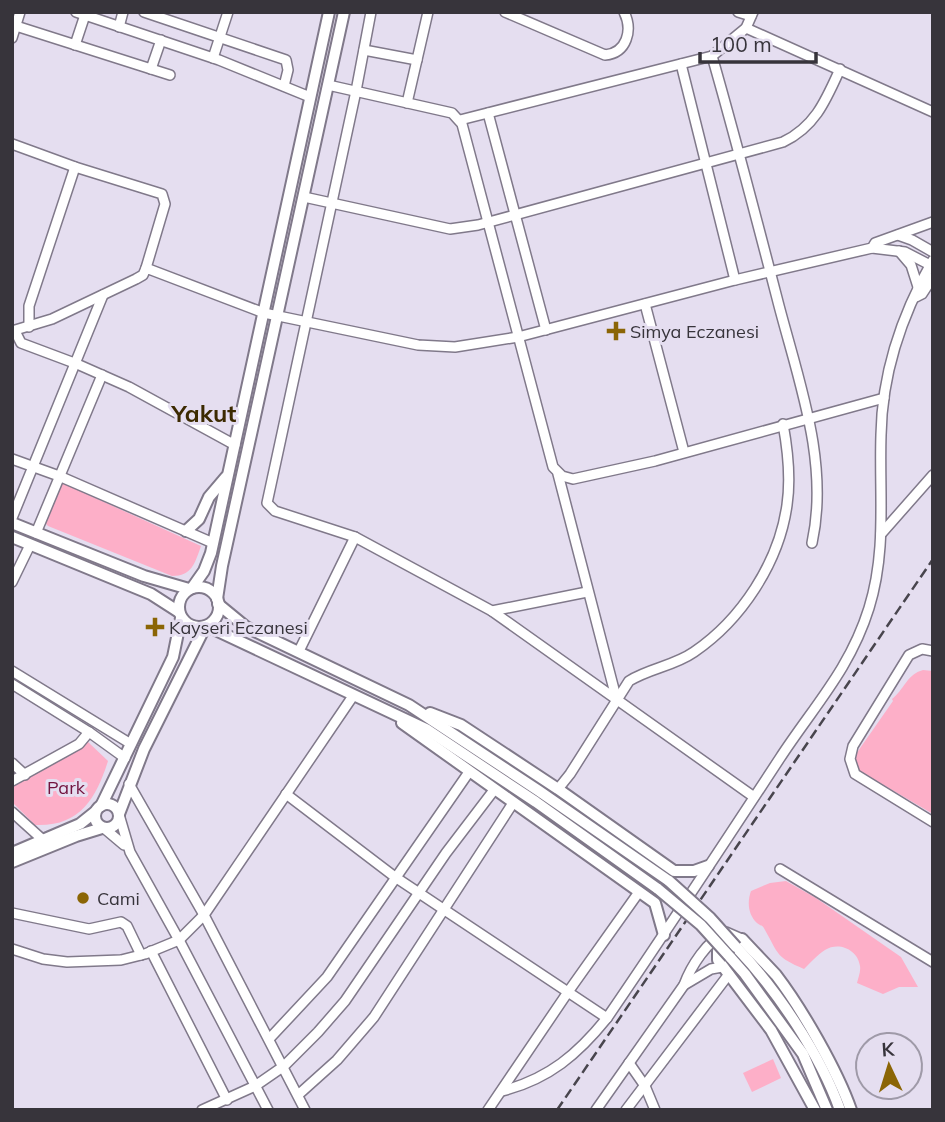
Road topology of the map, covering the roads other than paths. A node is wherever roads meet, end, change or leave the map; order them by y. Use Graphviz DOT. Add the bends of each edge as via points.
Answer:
graph roads {
  1 [pos="20,12"];
  2 [pos="123,12"];
  3 [pos="144,12"];
  4 [pos="228,12"];
  5 [pos="329,12"];
  6 [pos="344,12"];
  7 [pos="371,12"];
  8 [pos="428,12"];
  9 [pos="505,12"];
  10 [pos="624,12"];
  11 [pos="738,12"];
  12 [pos="81,14"];
  13 [pos="752,14"];
  14 [pos="16,26"];
  15 [pos="119,27"];
  16 [pos="746,28"];
  17 [pos="220,37"];
  18 [pos="12,38"];
  19 [pos="161,40"];
  20 [pos="75,45"];
  21 [pos="364,50"];
  22 [pos="712,56"];
  23 [pos="213,58"];
  24 [pos="417,60"];
  25 [pos="681,64"];
  26 [pos="151,69"];
  27 [pos="840,69"];
  28 [pos="170,75"];
  29 [pos="328,85"];
  30 [pos="284,86"];
  31 [pos="356,91"];
  32 [pos="310,97"];
  33 [pos="407,103"];
  34 [pos="933,112"];
  35 [pos="488,113"];
  36 [pos="460,120"];
  37 [pos="12,144"];
  38 [pos="740,154"];
  39 [pos="706,163"];
  40 [pos="75,167"];
  41 [pos="304,197"];
  42 [pos="332,203"];
  43 [pos="516,214"];
  44 [pos="488,222"];
  45 [pos="933,222"];
  46 [pos="898,235"];
  47 [pos="872,248"];
  48 [pos="897,250"];
  49 [pos="933,252"];
  50 [pos="932,263"];
  51 [pos="146,268"];
  52 [pos="770,271"];
  53 [pos="933,277"];
  54 [pos="735,280"];
  55 [pos="917,292"];
  56 [pos="103,295"];
  57 [pos="645,304"];
  58 [pos="264,313"];
  59 [pos="278,315"];
  60 [pos="306,321"];
  61 [pos="29,327"];
  62 [pos="546,330"];
  63 [pos="14,331"];
  64 [pos="518,337"];
  65 [pos="77,364"];
  66 [pos="102,375"];
  67 [pos="884,398"];
  68 [pos="808,418"];
  69 [pos="783,424"];
  70 [pos="235,444"];
  71 [pos="684,452"];
  72 [pos="12,460"];
  73 [pos="34,467"];
  74 [pos="558,474"];
  75 [pos="228,475"];
  76 [pos="933,475"];
  77 [pos="59,476"];
  78 [pos="12,518"];
  79 [pos="12,523"];
  80 [pos="186,531"];
  81 [pos="36,533"];
  82 [pos="881,534"];
  83 [pos="12,537"];
  84 [pos="355,537"];
  85 [pos="812,542"];
  86 [pos="213,543"];
  87 [pos="30,545"];
  88 [pos="15,571"];
  89 [pos="12,582"];
  90 [pos="191,589"];
  91 [pos="587,592"];
  92 [pos="218,601"];
  93 [pos="492,611"];
  94 [pos="180,615"];
  95 [pos="206,626"];
  96 [pos="299,651"];
  97 [pos="933,651"];
  98 [pos="12,671"];
  99 [pos="12,684"];
  100 [pos="353,696"];
  101 [pos="617,701"];
  102 [pos="409,705"];
  103 [pos="383,709"];
  104 [pos="89,732"];
  105 [pos="131,744"];
  106 [pos="125,758"];
  107 [pos="12,763"];
  108 [pos="469,772"];
  109 [pos="25,775"];
  110 [pos="12,781"];
  111 [pos="130,784"];
  112 [pos="558,789"];
  113 [pos="494,790"];
  114 [pos="286,794"];
  115 [pos="754,797"];
  116 [pos="513,803"];
  117 [pos="98,809"];
  118 [pos="12,812"];
  119 [pos="119,816"];
  120 [pos="933,822"];
  121 [pos="103,828"];
  122 [pos="43,840"];
  123 [pos="130,852"];
  124 [pos="12,853"];
  125 [pos="12,862"];
  126 [pos="708,866"];
  127 [pos="780,869"];
  128 [pos="671,876"];
  129 [pos="395,877"];
  130 [pos="639,892"];
  131 [pos="420,893"];
  132 [pos="655,903"];
  133 [pos="445,909"];
  134 [pos="12,913"];
  135 [pos="204,915"];
  136 [pos="664,935"];
  137 [pos="179,940"];
  138 [pos="736,948"];
  139 [pos="12,949"];
  140 [pos="151,951"];
  141 [pos="141,955"];
  142 [pos="933,962"];
  143 [pos="725,971"];
  144 [pos="684,985"];
  145 [pos="568,992"];
  146 [pos="607,1018"];
  147 [pos="270,1038"];
  148 [pos="629,1063"];
  149 [pos="284,1066"];
  150 [pos="256,1086"];
  151 [pos="645,1086"];
  152 [pos="502,1091"];
  153 [pos="298,1095"];
  154 [pos="227,1100"];
  155 [pos="202,1110"];
  156 [pos="268,1110"];
  157 [pos="305,1110"];
  158 [pos="488,1110"];
  159 [pos="596,1110"];
  160 [pos="626,1110"];
  161 [pos="655,1110"];
  162 [pos="815,1110"];
  163 [pos="827,1110"];
  164 [pos="839,1110"];
  165 [pos="851,1110"];
  1 -- 14 [label="street"];
  2 -- 15 [label="street"];
  3 -- 17 [label="street"];
  4 -- 17 [label="street"];
  5 -- 32 [label="street"];
  6 -- 29 [label="street"];
  7 -- 21 [label="street"];
  8 -- 24 [label="street"];
  9 -- 10 [label="street" via="605,55 623,47 629,27"];
  11 -- 13 [label="street"];
  12 -- 15 [label="street"];
  12 -- 20 [label="street"];
  13 -- 16 [label="street"];
  14 -- 18 [label="street"];
  14 -- 20 [label="street"];
  15 -- 19 [label="street"];
  16 -- 22 [label="street"];
  16 -- 27 [label="street"];
  17 -- 23 [label="street"];
  17 -- 30 [label="street" via="286,60"];
  19 -- 23 [label="street"];
  19 -- 26 [label="street"];
  20 -- 26 [label="street"];
  21 -- 24 [label="street"];
  21 -- 31 [label="street"];
  22 -- 25 [label="street"];
  22 -- 38 [label="street"];
  23 -- 30 [label="street"];
  24 -- 33 [label="street"];
  25 -- 35 [label="street"];
  25 -- 39 [label="street"];
  26 -- 28 [label="street"];
  27 -- 34 [label="street"];
  27 -- 38 [label="street" via="820,112 803,130 783,142"];
  29 -- 31 [label="street"];
  29 -- 41 [label="street"];
  30 -- 32 [label="street"];
  31 -- 33 [label="street"];
  31 -- 42 [label="street"];
  32 -- 58 [label="street"];
  33 -- 36 [label="street" via="452,113"];
  35 -- 36 [label="street"];
  35 -- 43 [label="street"];
  36 -- 44 [label="street"];
  37 -- 40 [label="street"];
  38 -- 39 [label="street"];
  38 -- 52 [label="street"];
  39 -- 43 [label="street"];
  39 -- 54 [label="street"];
  40 -- 51 [label="street" via="163,196 162,217"];
  40 -- 61 [label="street" via="29,306"];
  41 -- 42 [label="street"];
  41 -- 59 [label="street"];
  42 -- 44 [label="street" via="450,229"];
  42 -- 60 [label="street"];
  43 -- 44 [label="street"];
  43 -- 62 [label="street"];
  44 -- 64 [label="street"];
  45 -- 46 [label="street"];
  46 -- 47 [label="street"];
  46 -- 49 [label="street"];
  47 -- 48 [label="street"];
  47 -- 52 [label="street"];
  48 -- 50 [label="street"];
  48 -- 55 [label="street" via="911,265"];
  50 -- 55 [label="street"];
  51 -- 56 [label="street" via="143,275"];
  51 -- 58 [label="street"];
  52 -- 54 [label="street"];
  52 -- 68 [label="street"];
  53 -- 55 [label="street" via="922,294"];
  54 -- 57 [label="street"];
  55 -- 67 [label="street" via="894,348"];
  56 -- 61 [label="street"];
  56 -- 65 [label="street"];
  57 -- 62 [label="street"];
  57 -- 71 [label="street"];
  58 -- 59 [label="street"];
  58 -- 70 [label="street"];
  59 -- 60 [label="street"];
  59 -- 92 [label="street"];
  60 -- 64 [label="street" via="430,346 468,346"];
  60 -- 84 [label="street" via="267,503 275,511"];
  61 -- 63 [label="street"];
  62 -- 64 [label="street"];
  63 -- 65 [label="street" via="20,343"];
  64 -- 74 [label="street"];
  65 -- 66 [label="street"];
  65 -- 73 [label="street"];
  66 -- 70 [label="street"];
  66 -- 77 [label="street"];
  67 -- 68 [label="street"];
  67 -- 82 [label="street"];
  68 -- 69 [label="street"];
  68 -- 85 [label="street" via="819,481"];
  69 -- 71 [label="street"];
  69 -- 101 [label="street" via="787,506 779,538 760,579 735,614 701,647 629,681"];
  70 -- 75 [label="street"];
  71 -- 74 [label="street" via="573,479"];
  72 -- 73 [label="street"];
  73 -- 77 [label="street"];
  73 -- 78 [label="street"];
  74 -- 91 [label="street"];
  75 -- 80 [label="street"];
  75 -- 86 [label="street"];
  76 -- 82 [label="street"];
  77 -- 80 [label="street"];
  77 -- 81 [label="street"];
  79 -- 81 [label="street"];
  80 -- 86 [label="street"];
  81 -- 90 [label="street" via="144,576"];
  82 -- 115 [label="street" via="876,583 854,648"];
  83 -- 87 [label="street"];
  84 -- 93 [label="street"];
  84 -- 96 [label="street"];
  86 -- 90 [label="street" via="204,571"];
  87 -- 88 [label="street"];
  87 -- 94 [label="street" via="151,594"];
  88 -- 89 [label="street"];
  90 -- 92 [label="street" via="208,589"];
  90 -- 94 [label="street" via="180,599"];
  91 -- 93 [label="street"];
  91 -- 101 [label="street"];
  92 -- 95 [label="street" via="216,619"];
  92 -- 96 [label="street" via="246,626"];
  93 -- 101 [label="street"];
  94 -- 95 [label="street" via="191,626"];
  94 -- 105 [label="street" via="173,657"];
  95 -- 100 [label="street"];
  95 -- 111 [label="street"];
  96 -- 102 [label="street"];
  97 -- 120 [label="street" via="922,649 909,655 853,746 850,759 855,774"];
  98 -- 105 [label="street"];
  99 -- 104 [label="street"];
  100 -- 103 [label="street"];
  100 -- 114 [label="street"];
  101 -- 112 [label="street"];
  101 -- 115 [label="street"];
  102 -- 112 [label="street" via="461,725"];
  102 -- 128 [label="street"];
  103 -- 108 [label="street"];
  103 -- 138 [label="street, bridge" via="456,748"];
  104 -- 106 [label="street"];
  104 -- 109 [label="street" via="79,744"];
  105 -- 106 [label="street"];
  106 -- 117 [label="street"];
  107 -- 109 [label="street"];
  108 -- 113 [label="street"];
  108 -- 129 [label="street"];
  109 -- 110 [label="street"];
  111 -- 119 [label="street"];
  111 -- 135 [label="street"];
  112 -- 128 [label="street"];
  113 -- 116 [label="street"];
  113 -- 131 [label="street"];
  114 -- 129 [label="street"];
  114 -- 135 [label="street"];
  115 -- 126 [label="street"];
  116 -- 130 [label="street"];
  116 -- 133 [label="street"];
  117 -- 119 [label="street" via="112,805"];
  117 -- 121 [label="street" via="95,821"];
  117 -- 122 [label="street" via="80,824"];
  118 -- 122 [label="street"];
  119 -- 121 [label="street" via="113,827"];
  119 -- 123 [label="street"];
  121 -- 123 [label="street"];
  121 -- 125 [label="street"];
  122 -- 124 [label="street"];
  123 -- 137 [label="street"];
  126 -- 128 [label="street"];
  126 -- 136 [label="street"];
  127 -- 142 [label="street"];
  128 -- 132 [label="street" via="678,884 675,894"];
  128 -- 138 [label="street, bridge"];
  129 -- 131 [label="street"];
  129 -- 147 [label="street" via="327,977"];
  130 -- 132 [label="street"];
  130 -- 145 [label="street"];
  131 -- 133 [label="street"];
  131 -- 149 [label="street" via="345,1001"];
  132 -- 136 [label="street"];
  133 -- 145 [label="street"];
  133 -- 153 [label="street" via="374,1017 337,1060"];
  134 -- 141 [label="street" via="89,929 121,922"];
  135 -- 137 [label="street"];
  135 -- 147 [label="street"];
  136 -- 146 [label="street"];
  137 -- 140 [label="street"];
  137 -- 150 [label="street"];
  138 -- 143 [label="street" via="727,942 718,951"];
  138 -- 144 [label="street" via="726,932 717,936 690,969"];
  138 -- 163 [label="street" via="745,974 803,1054"];
  138 -- 164 [label="street" via="807,1041"];
  138 -- 165 [label="street" via="775,975 800,1010"];
  139 -- 141 [label="street" via="74,963"];
  140 -- 141 [label="street"];
  140 -- 154 [label="street"];
  143 -- 144 [label="street" via="710,969"];
  143 -- 151 [label="street"];
  143 -- 162 [label="street" via="771,1030"];
  144 -- 148 [label="street"];
  145 -- 146 [label="street"];
  145 -- 152 [label="street"];
  146 -- 152 [label="street" via="561,1065"];
  147 -- 149 [label="street"];
  148 -- 151 [label="street"];
  148 -- 159 [label="street"];
  149 -- 150 [label="street"];
  149 -- 153 [label="street"];
  150 -- 154 [label="street"];
  150 -- 156 [label="street"];
  151 -- 160 [label="street"];
  151 -- 161 [label="street"];
  152 -- 158 [label="street"];
  153 -- 157 [label="street"];
  154 -- 155 [label="street"];
}
